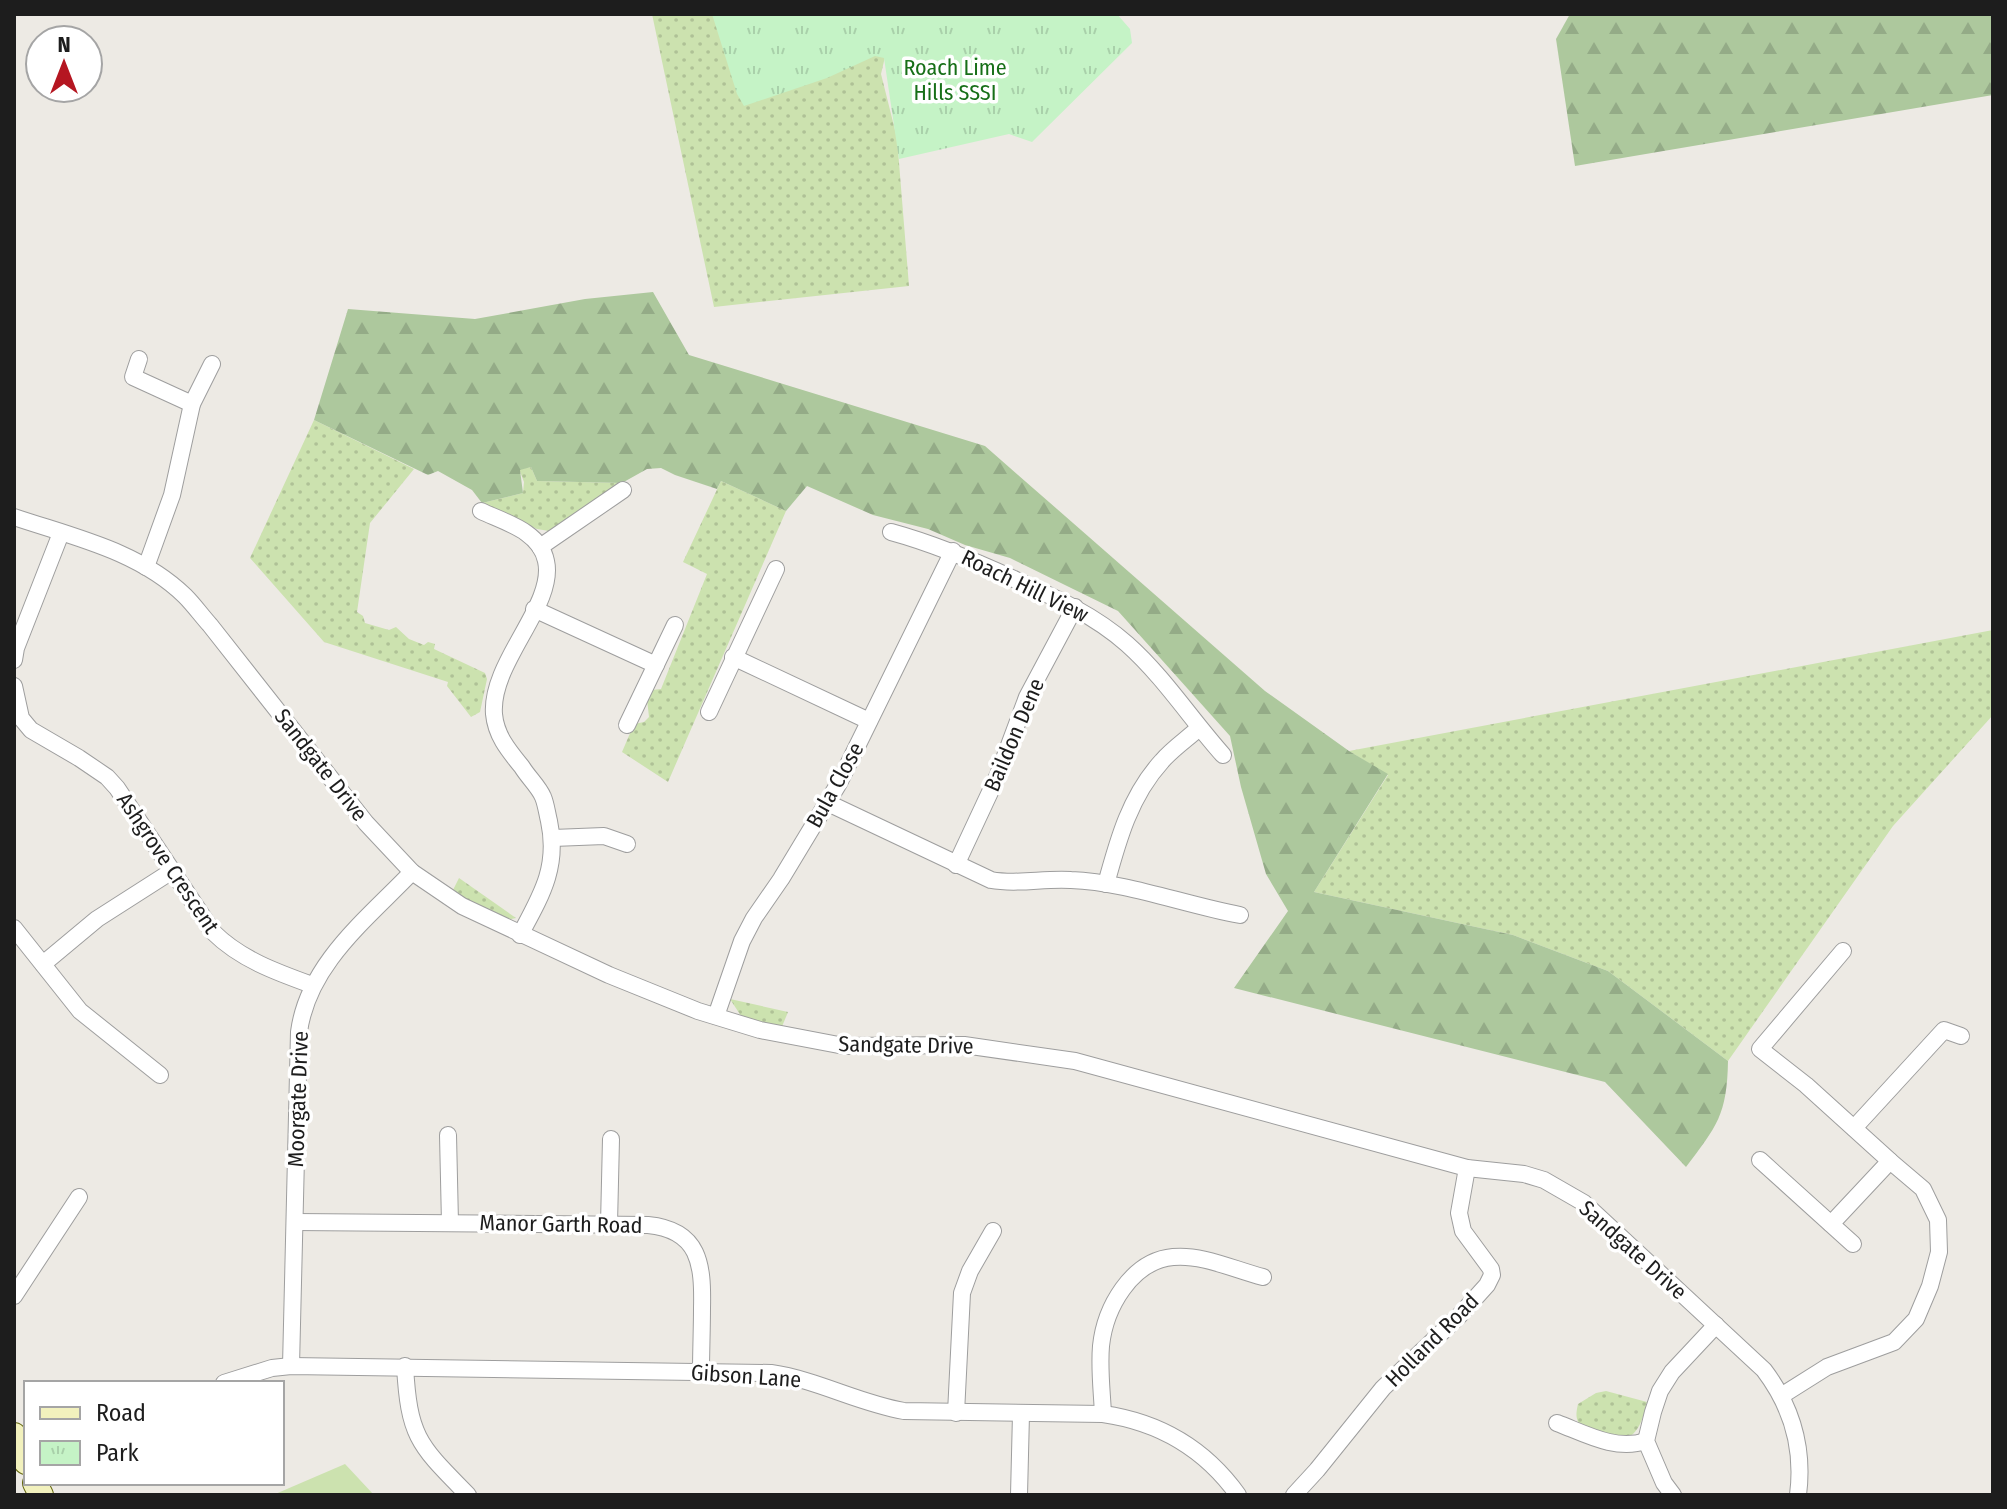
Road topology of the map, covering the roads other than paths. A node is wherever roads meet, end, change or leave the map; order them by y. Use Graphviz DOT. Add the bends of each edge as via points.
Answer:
graph roads {
  1 [pos="139,359"];
  2 [pos="212,364"];
  3 [pos="192,404"];
  4 [pos="623,490"];
  5 [pos="481,511"];
  6 [pos="14,517"];
  7 [pos="891,532"];
  8 [pos="61,533"];
  9 [pos="540,547"];
  10 [pos="953,551"];
  11 [pos="146,567"];
  12 [pos="776,569"];
  13 [pos="1075,607"];
  14 [pos="534,609"];
  15 [pos="675,625"];
  16 [pos="733,657"];
  17 [pos="14,660"];
  18 [pos="656,665"];
  19 [pos="14,686"];
  20 [pos="709,712"];
  21 [pos="17,720"];
  22 [pos="869,721"];
  23 [pos="627,725"];
  24 [pos="1199,728"];
  25 [pos="1223,755"];
  26 [pos="828,803"];
  27 [pos="553,838"];
  28 [pos="627,844"];
  29 [pos="956,865"];
  30 [pos="172,871"];
  31 [pos="412,872"];
  32 [pos="1106,884"];
  33 [pos="1240,915"];
  34 [pos="14,928"];
  35 [pos="520,935"];
  36 [pos="1843,951"];
  37 [pos="43,964"];
  38 [pos="312,985"];
  39 [pos="716,1016"];
  40 [pos="1961,1036"];
  41 [pos="160,1075"];
  42 [pos="1854,1128"];
  43 [pos="448,1135"];
  44 [pos="611,1139"];
  45 [pos="1760,1160"];
  46 [pos="1890,1161"];
  47 [pos="1467,1168"];
  48 [pos="79,1197"];
  49 [pos="295,1222"];
  50 [pos="450,1223"];
  51 [pos="609,1224"];
  52 [pos="1831,1224"];
  53 [pos="993,1231"];
  54 [pos="1853,1244"];
  55 [pos="1263,1277"];
  56 [pos="14,1296"];
  57 [pos="1716,1325"];
  58 [pos="291,1366"];
  59 [pos="405,1366"];
  60 [pos="701,1372"];
  61 [pos="230,1381"];
  62 [pos="1781,1396"];
  63 [pos="956,1413"];
  64 [pos="1021,1414"];
  65 [pos="1103,1414"];
  66 [pos="1557,1423"];
  67 [pos="1646,1441"];
  68 [pos="468,1495"];
  69 [pos="1019,1495"];
  70 [pos="1238,1495"];
  71 [pos="1294,1495"];
  72 [pos="1673,1495"];
  73 [pos="1798,1495"];
  1 -- 3 [label="street" via="133,377"];
  2 -- 3 [label="street"];
  3 -- 11 [label="street" via="172,495"];
  4 -- 9 [label="street"];
  5 -- 9 [label="street" via="525,532"];
  6 -- 8 [label="street, Sandgate Drive"];
  7 -- 10 [label="street, Roach Hill View"];
  8 -- 11 [label="street, Sandgate Drive"];
  8 -- 17 [label="street"];
  9 -- 14 [label="street" via="547,573"];
  10 -- 13 [label="street, Roach Hill View"];
  10 -- 22 [label="street, Bula Close"];
  11 -- 31 [label="street, Sandgate Drive" via="185,596 366,823"];
  12 -- 16 [label="street"];
  13 -- 24 [label="street, Roach Hill View" via="1145,662"];
  13 -- 29 [label="street, Baildon Dene" via="1027,697"];
  14 -- 18 [label="street"];
  14 -- 27 [label="street" via="505,666 494,716 500,738 543,796"];
  15 -- 18 [label="street"];
  16 -- 20 [label="street"];
  16 -- 22 [label="street"];
  18 -- 23 [label="street"];
  19 -- 21 [label="street, Ashgrove Crescent"];
  21 -- 30 [label="street, Ashgrove Crescent" via="107,777"];
  22 -- 26 [label="street, Bula Close"];
  24 -- 25 [label="street, Roach Hill View"];
  24 -- 32 [label="street" via="1162,760 1140,790"];
  26 -- 29 [label="street"];
  26 -- 39 [label="street, Bula Close" via="754,918"];
  27 -- 28 [label="street" via="604,836"];
  27 -- 35 [label="street" via="553,860 542,894"];
  29 -- 32 [label="street" via="1001,882"];
  30 -- 37 [label="street" via="97,919"];
  30 -- 38 [label="street, Ashgrove Crescent" via="227,946"];
  31 -- 35 [label="street, Sandgate Drive" via="462,906"];
  31 -- 38 [label="street, Moorgate Drive"];
  32 -- 33 [label="street"];
  34 -- 37 [label="street"];
  35 -- 39 [label="street, Sandgate Drive"];
  36 -- 42 [label="street" via="1760,1049"];
  37 -- 41 [label="street" via="80,1011"];
  38 -- 49 [label="street, Moorgate Drive" via="299,1032"];
  39 -- 47 [label="street, Sandgate Drive" via="844,1046 964,1045 1075,1061"];
  40 -- 42 [label="street" via="1943,1024"];
  42 -- 46 [label="street"];
  43 -- 50 [label="street"];
  44 -- 51 [label="street"];
  45 -- 52 [label="street"];
  46 -- 52 [label="street"];
  46 -- 62 [label="street" via="1923,1189 1938,1220 1939,1252 1930,1286 1910,1328 1894,1342 1827,1367"];
  47 -- 57 [label="street, Sandgate Drive" via="1524,1174 1584,1203"];
  47 -- 71 [label="street, Holland Road" via="1459,1213 1463,1231 1491,1269 1490,1281 1383,1388"];
  48 -- 56 [label="street"];
  49 -- 50 [label="street, Manor Garth Road"];
  49 -- 58 [label="street, Moorgate Drive"];
  50 -- 51 [label="street, Manor Garth Road"];
  51 -- 60 [label="street, Manor Garth Road" via="671,1229 690,1243 702,1275"];
  52 -- 54 [label="street"];
  53 -- 63 [label="street" via="962,1293"];
  55 -- 65 [label="street" via="1183,1257 1161,1259 1141,1269 1119,1294 1105,1325"];
  57 -- 62 [label="street, Sandgate Drive" via="1764,1370"];
  57 -- 67 [label="street" via="1665,1381"];
  58 -- 59 [label="street, Gibson Lane"];
  58 -- 61 [label="street, Gibson Lane"];
  59 -- 60 [label="street, Gibson Lane"];
  59 -- 68 [label="street" via="416,1435 428,1455"];
  60 -- 63 [label="street, Gibson Lane" via="790,1376 890,1409"];
  62 -- 73 [label="street, Sandgate Drive" via="1797,1440"];
  63 -- 64 [label="street, Gibson Lane"];
  64 -- 65 [label="street, Gibson Lane"];
  64 -- 69 [label="street"];
  65 -- 70 [label="street, Gibson Lane" via="1135,1420 1179,1439 1217,1469"];
  66 -- 67 [label="street" via="1614,1444"];
  67 -- 72 [label="street"];
}
